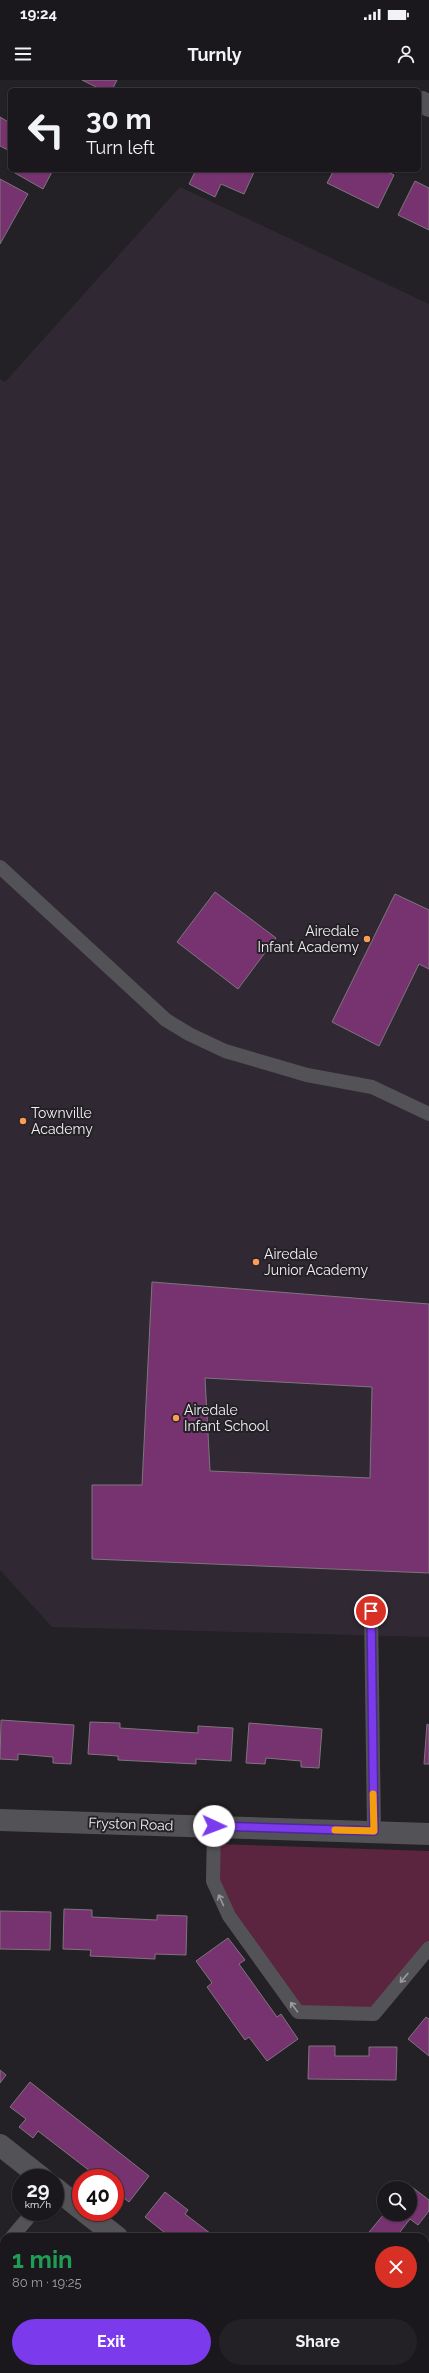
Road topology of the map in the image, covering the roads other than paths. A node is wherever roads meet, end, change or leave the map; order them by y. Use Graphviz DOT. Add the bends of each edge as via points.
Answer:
graph roads {
  1 [pos="0,867"];
  2 [pos="429,1114"];
  3 [pos="371,1611"];
  4 [pos="0,1820"];
  5 [pos="214,1826"];
  6 [pos="374,1831"];
  7 [pos="429,1834"];
  8 [pos="429,1948"];
  9 [pos="0,2145"];
  10 [pos="31,2169"];
  11 [pos="64,2195"];
  12 [pos="72,2202"];
  13 [pos="25,2221"];
  14 [pos="97,2221"];
  15 [pos="15,2233"];
  16 [pos="112,2233"];
  1 -- 2 [label="lane" via="166,1020 189,1034 225,1051 307,1075 372,1087"];
  3 -- 6 [label="lane"];
  4 -- 5 [label="street, Fryston Road"];
  5 -- 6 [label="street, Fryston Road"];
  8 -- 5 [label="lane, one-way" via="374,2014 298,2012 229,1916 213,1882"];
  6 -- 7 [label="street, Fryston Road"];
  9 -- 10 [label="street"];
  11 -- 12 [label="street"];
  13 -- 15 [label="lane"];
  14 -- 16 [label="street"];
}
